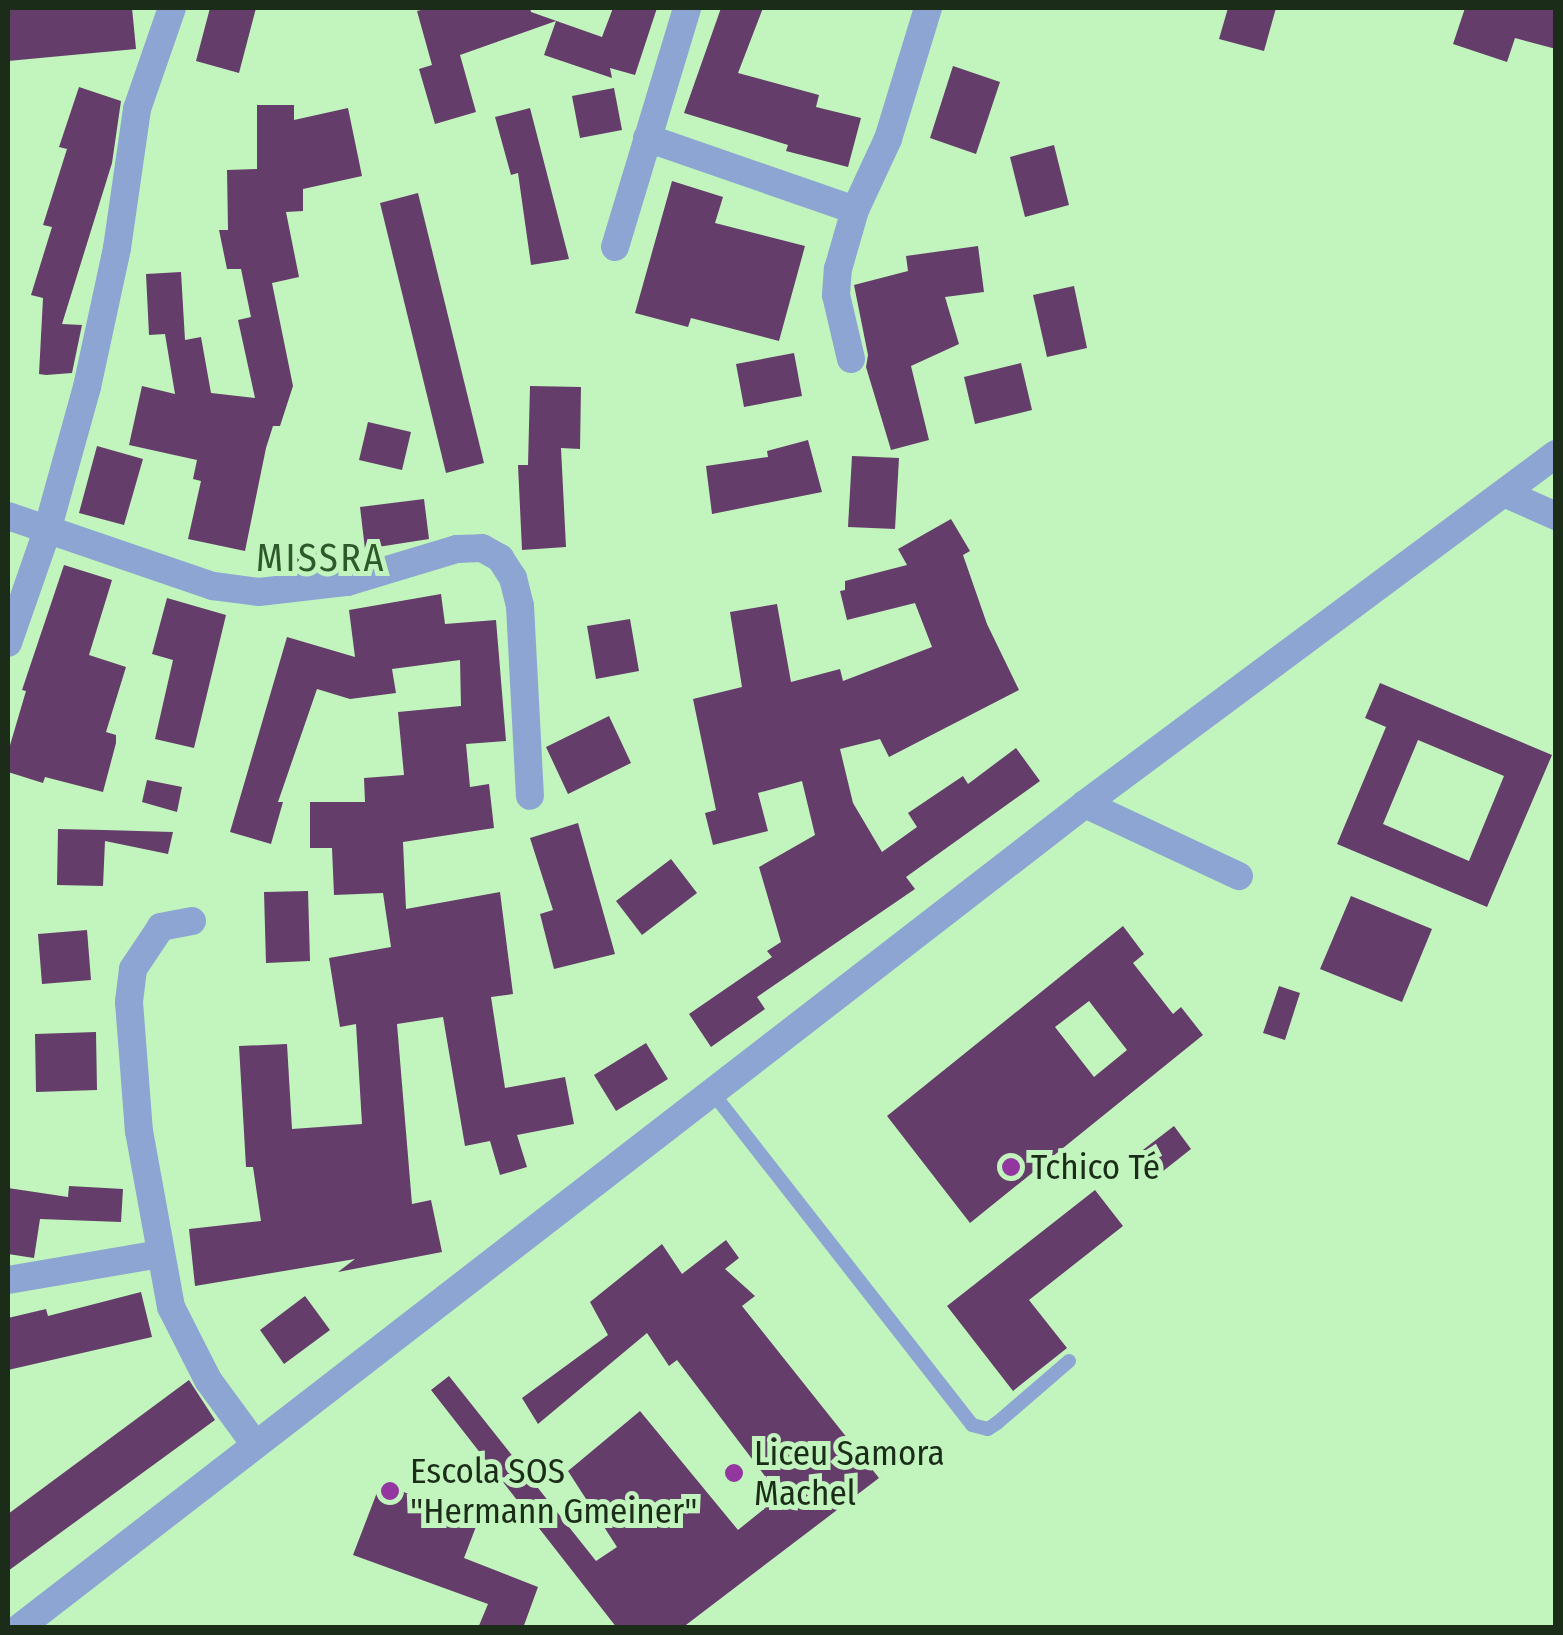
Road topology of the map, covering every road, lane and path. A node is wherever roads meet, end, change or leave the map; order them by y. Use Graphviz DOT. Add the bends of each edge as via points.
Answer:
graph roads {
  1 [pos="172,8"];
  2 [pos="687,8"];
  3 [pos="928,8"];
  4 [pos="647,138"];
  5 [pos="855,210"];
  6 [pos="615,247"];
  7 [pos="851,359"];
  8 [pos="1556,454"];
  9 [pos="1506,494"];
  10 [pos="8,516"];
  11 [pos="1556,516"];
  12 [pos="47,531"];
  13 [pos="8,643"];
  14 [pos="530,796"];
  15 [pos="1086,804"];
  16 [pos="1239,876"];
  17 [pos="192,921"];
  18 [pos="712,1092"];
  19 [pos="160,1254"];
  20 [pos="8,1280"];
  21 [pos="1069,1362"];
  22 [pos="254,1443"];
  23 [pos="20,1628"];
  1 -- 12 [label="street" via="137,109 104,318"];
  2 -- 4 [label="street"];
  3 -- 5 [label="street" via="888,139"];
  4 -- 5 [label="street"];
  4 -- 6 [label="street"];
  5 -- 7 [label="street" via="836,295"];
  8 -- 9 [label="street"];
  9 -- 11 [label="street"];
  9 -- 15 [label="street"];
  10 -- 12 [label="street"];
  12 -- 13 [label="street"];
  12 -- 14 [label="street" via="213,586 259,592 346,582 457,548 482,548 500,558 520,606"];
  15 -- 16 [label="street"];
  15 -- 18 [label="street"];
  17 -- 19 [label="street" via="160,927 145,944 133,968 129,1002 139,1131"];
  18 -- 21 [label="lane" via="972,1424 996,1424"];
  18 -- 22 [label="street"];
  19 -- 20 [label="street"];
  19 -- 22 [label="street" via="188,1346"];
  22 -- 23 [label="street"];
}
